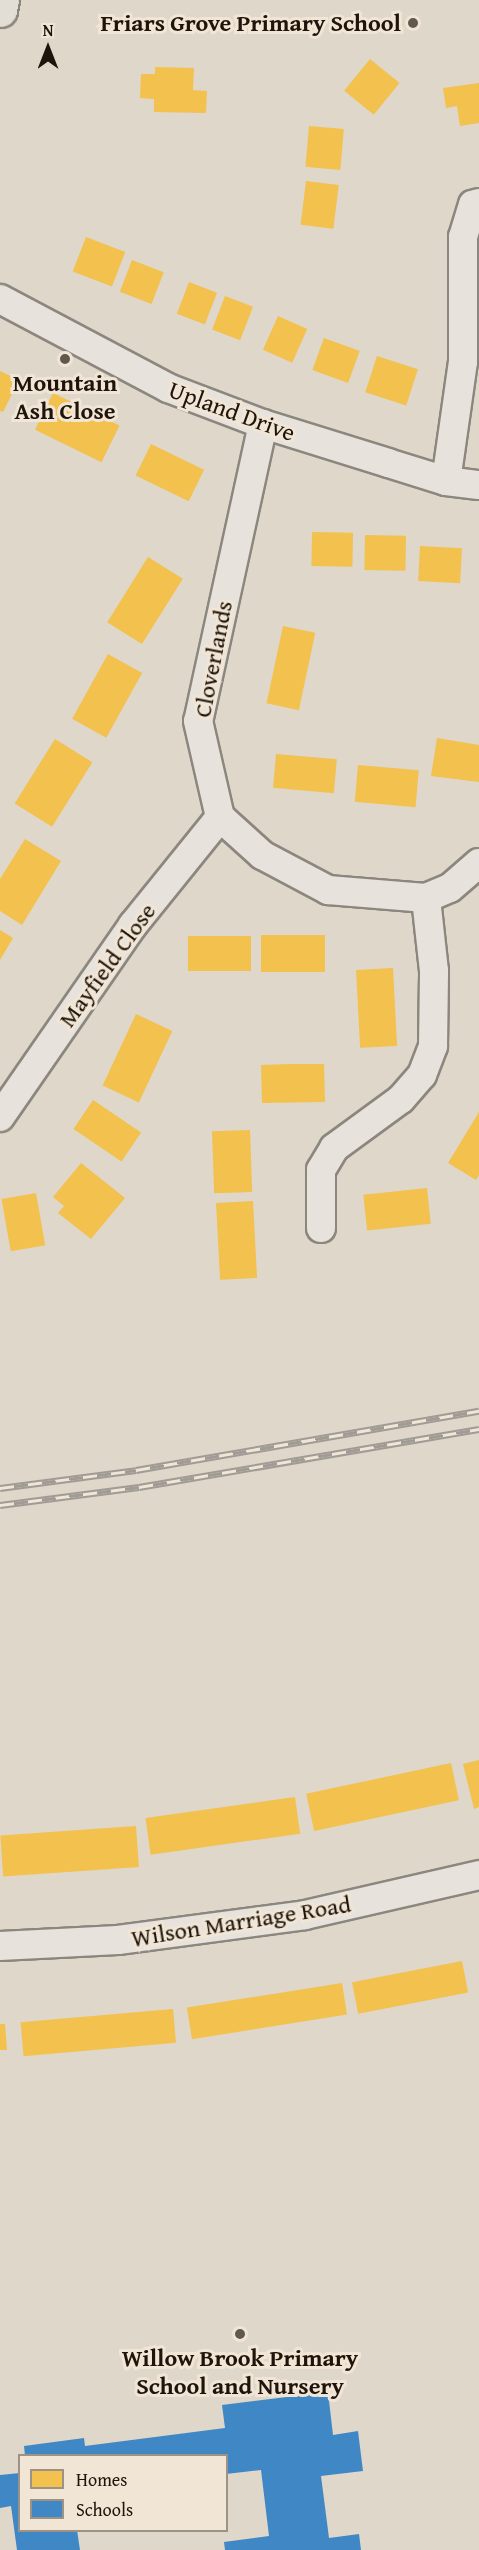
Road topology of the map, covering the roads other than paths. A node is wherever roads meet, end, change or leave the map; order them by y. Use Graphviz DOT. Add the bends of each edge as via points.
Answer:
graph roads {
  1 [pos="2,0"];
  2 [pos="0,10"];
  3 [pos="479,202"];
  4 [pos="0,299"];
  5 [pos="263,424"];
  6 [pos="446,481"];
  7 [pos="479,485"];
  8 [pos="220,817"];
  9 [pos="479,863"];
  10 [pos="426,898"];
  11 [pos="0,1118"];
  12 [pos="321,1228"];
  13 [pos="479,1875"];
  14 [pos="0,1946"];
  1 -- 2 [label="main road"];
  3 -- 6 [label="street" via="473,205 463,237 463,362"];
  4 -- 5 [label="street, Upland Drive" via="168,388"];
  5 -- 6 [label="street, Upland Drive"];
  5 -- 8 [label="street, Cloverlands" via="198,721"];
  6 -- 7 [label="street, Upland Drive"];
  8 -- 10 [label="street" via="262,855 328,890"];
  8 -- 11 [label="street, Mayfield Close" via="133,925"];
  9 -- 10 [label="street" via="450,888"];
  10 -- 12 [label="street" via="434,970 433,1046 422,1075 401,1099 334,1148 321,1170"];
  13 -- 14 [label="street, Wilson Marriage Road" via="305,1915 118,1940"];
}
